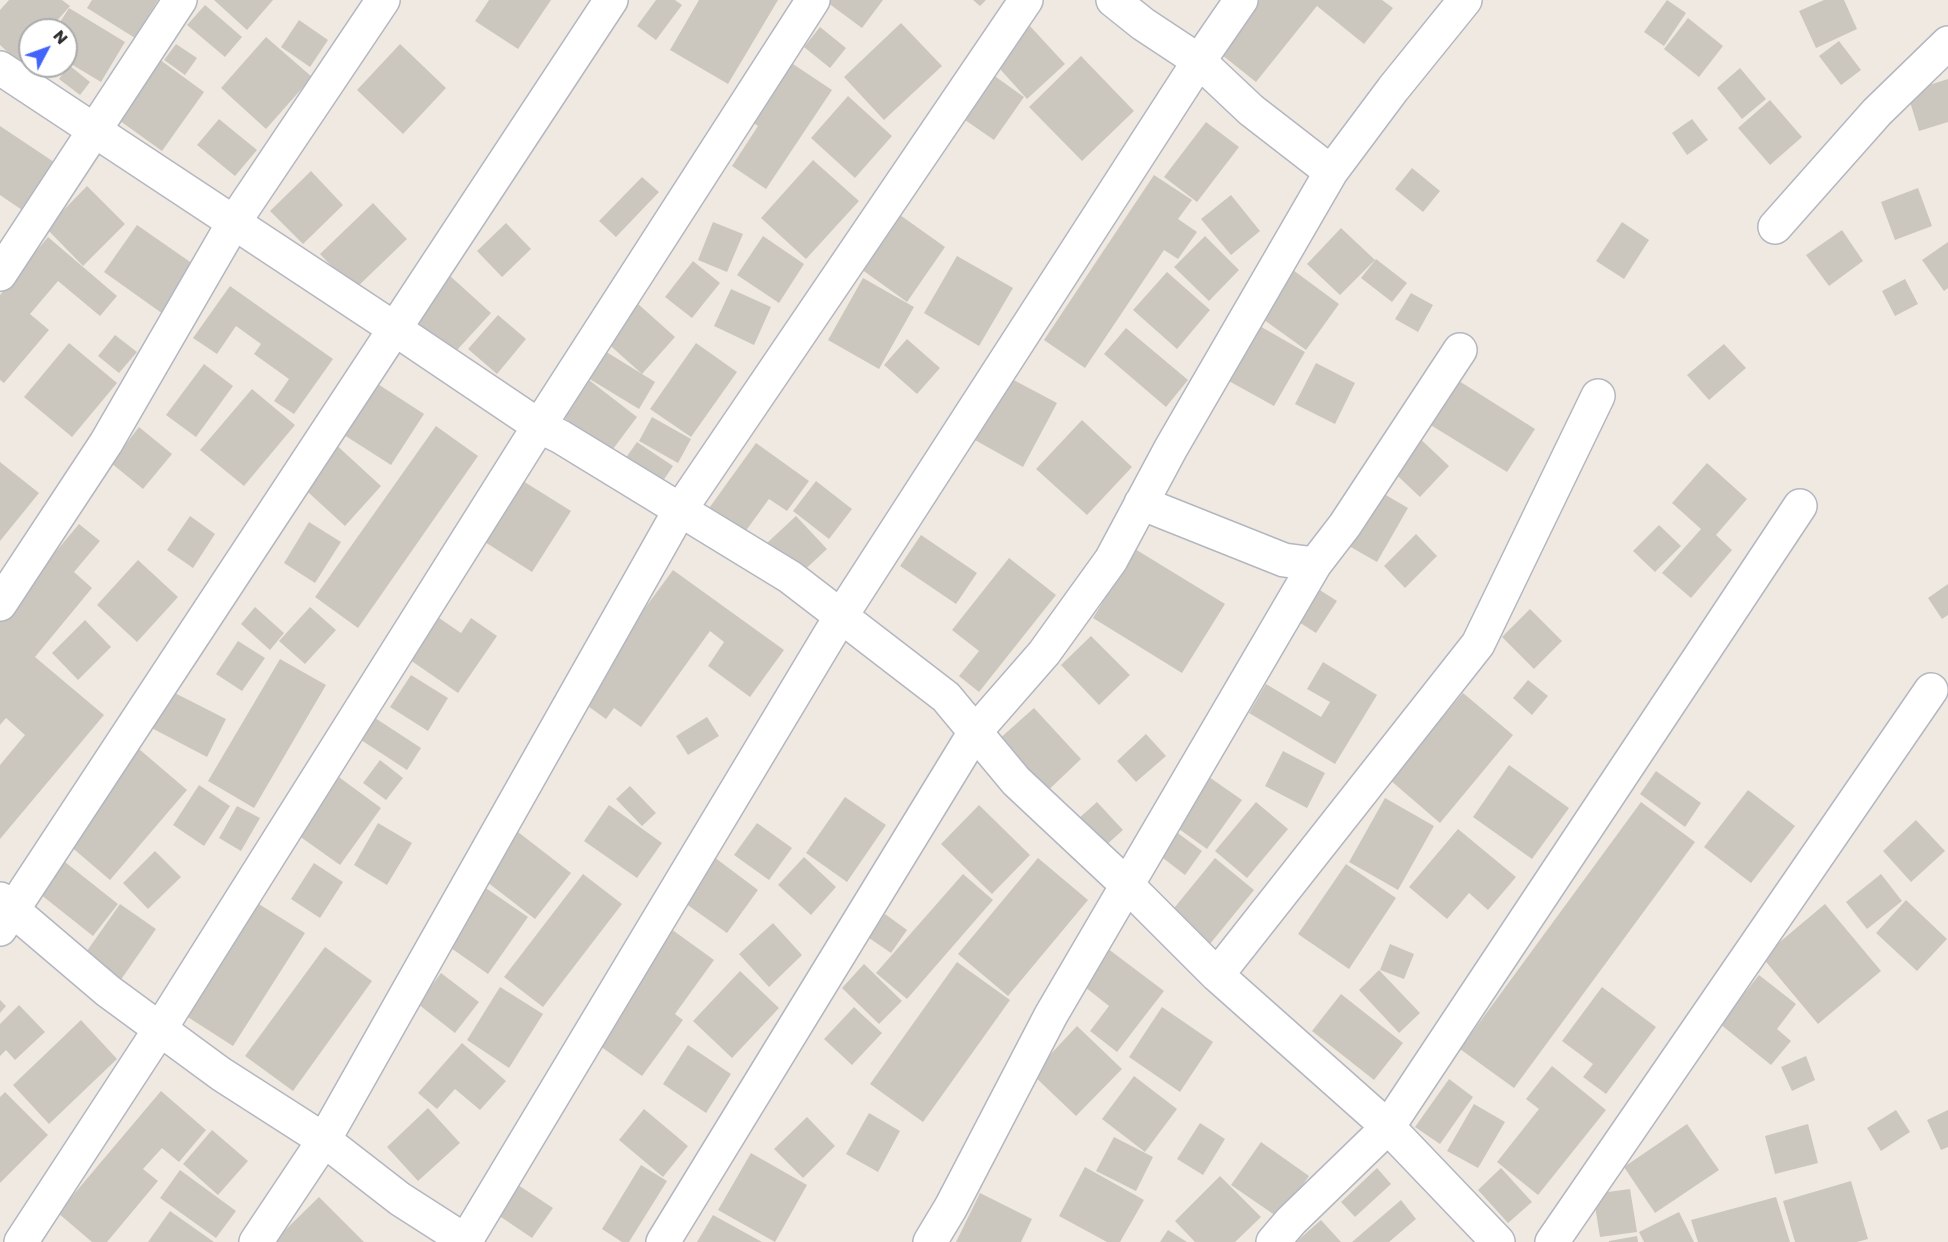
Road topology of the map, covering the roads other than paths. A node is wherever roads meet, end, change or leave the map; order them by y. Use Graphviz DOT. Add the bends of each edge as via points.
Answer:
graph roads {
  1 [pos="180,0"];
  2 [pos="382,0"];
  3 [pos="611,0"];
  4 [pos="813,0"];
  5 [pos="1026,0"];
  6 [pos="1113,0"];
  7 [pos="1241,0"];
  8 [pos="1465,0"];
  9 [pos="1948,42"];
  10 [pos="1199,61"];
  11 [pos="0,68"];
  12 [pos="94,130"];
  13 [pos="1331,172"];
  14 [pos="234,222"];
  15 [pos="1775,227"];
  16 [pos="0,274"];
  17 [pos="395,329"];
  18 [pos="1460,350"];
  19 [pos="1598,396"];
  20 [pos="539,426"];
  21 [pos="1141,503"];
  22 [pos="1800,506"];
  23 [pos="680,510"];
  24 [pos="1315,564"];
  25 [pos="0,604"];
  26 [pos="841,616"];
  27 [pos="1931,690"];
  28 [pos="975,732"];
  29 [pos="1127,885"];
  30 [pos="4,913"];
  31 [pos="1218,975"];
  32 [pos="160,1029"];
  33 [pos="1389,1127"];
  34 [pos="324,1140"];
  35 [pos="21,1242"];
  36 [pos="256,1242"];
  37 [pos="466,1242"];
  38 [pos="663,1242"];
  39 [pos="930,1242"];
  40 [pos="1273,1242"];
  41 [pos="1498,1242"];
  42 [pos="1552,1242"];
  1 -- 12 [label="street"];
  2 -- 14 [label="street"];
  3 -- 17 [label="street"];
  4 -- 20 [label="street"];
  5 -- 23 [label="street"];
  6 -- 10 [label="street"];
  7 -- 10 [label="street"];
  8 -- 13 [label="street"];
  9 -- 15 [label="street" via="1877,112"];
  10 -- 13 [label="street" via="1251,110"];
  10 -- 26 [label="street"];
  11 -- 12 [label="street"];
  12 -- 14 [label="street"];
  12 -- 16 [label="street"];
  13 -- 21 [label="street"];
  14 -- 17 [label="street"];
  14 -- 25 [label="street" via="106,443"];
  17 -- 20 [label="street"];
  17 -- 30 [label="street"];
  18 -- 24 [label="street"];
  19 -- 31 [label="street" via="1478,644"];
  20 -- 23 [label="street"];
  20 -- 32 [label="street"];
  21 -- 24 [label="street" via="1284,560"];
  21 -- 28 [label="street" via="1111,560 1051,644"];
  22 -- 33 [label="street"];
  23 -- 26 [label="street" via="790,578"];
  23 -- 34 [label="street"];
  24 -- 29 [label="street"];
  26 -- 28 [label="street" via="946,697"];
  26 -- 37 [label="street"];
  27 -- 42 [label="street"];
  28 -- 29 [label="street" via="1016,781"];
  28 -- 38 [label="street"];
  29 -- 31 [label="street"];
  29 -- 39 [label="street" via="1051,1015"];
  30 -- 32 [label="street"];
  31 -- 33 [label="street"];
  32 -- 34 [label="street" via="221,1074"];
  32 -- 35 [label="street"];
  33 -- 40 [label="street"];
  33 -- 41 [label="street"];
  34 -- 36 [label="street"];
  34 -- 37 [label="street" via="400,1199"];
}
